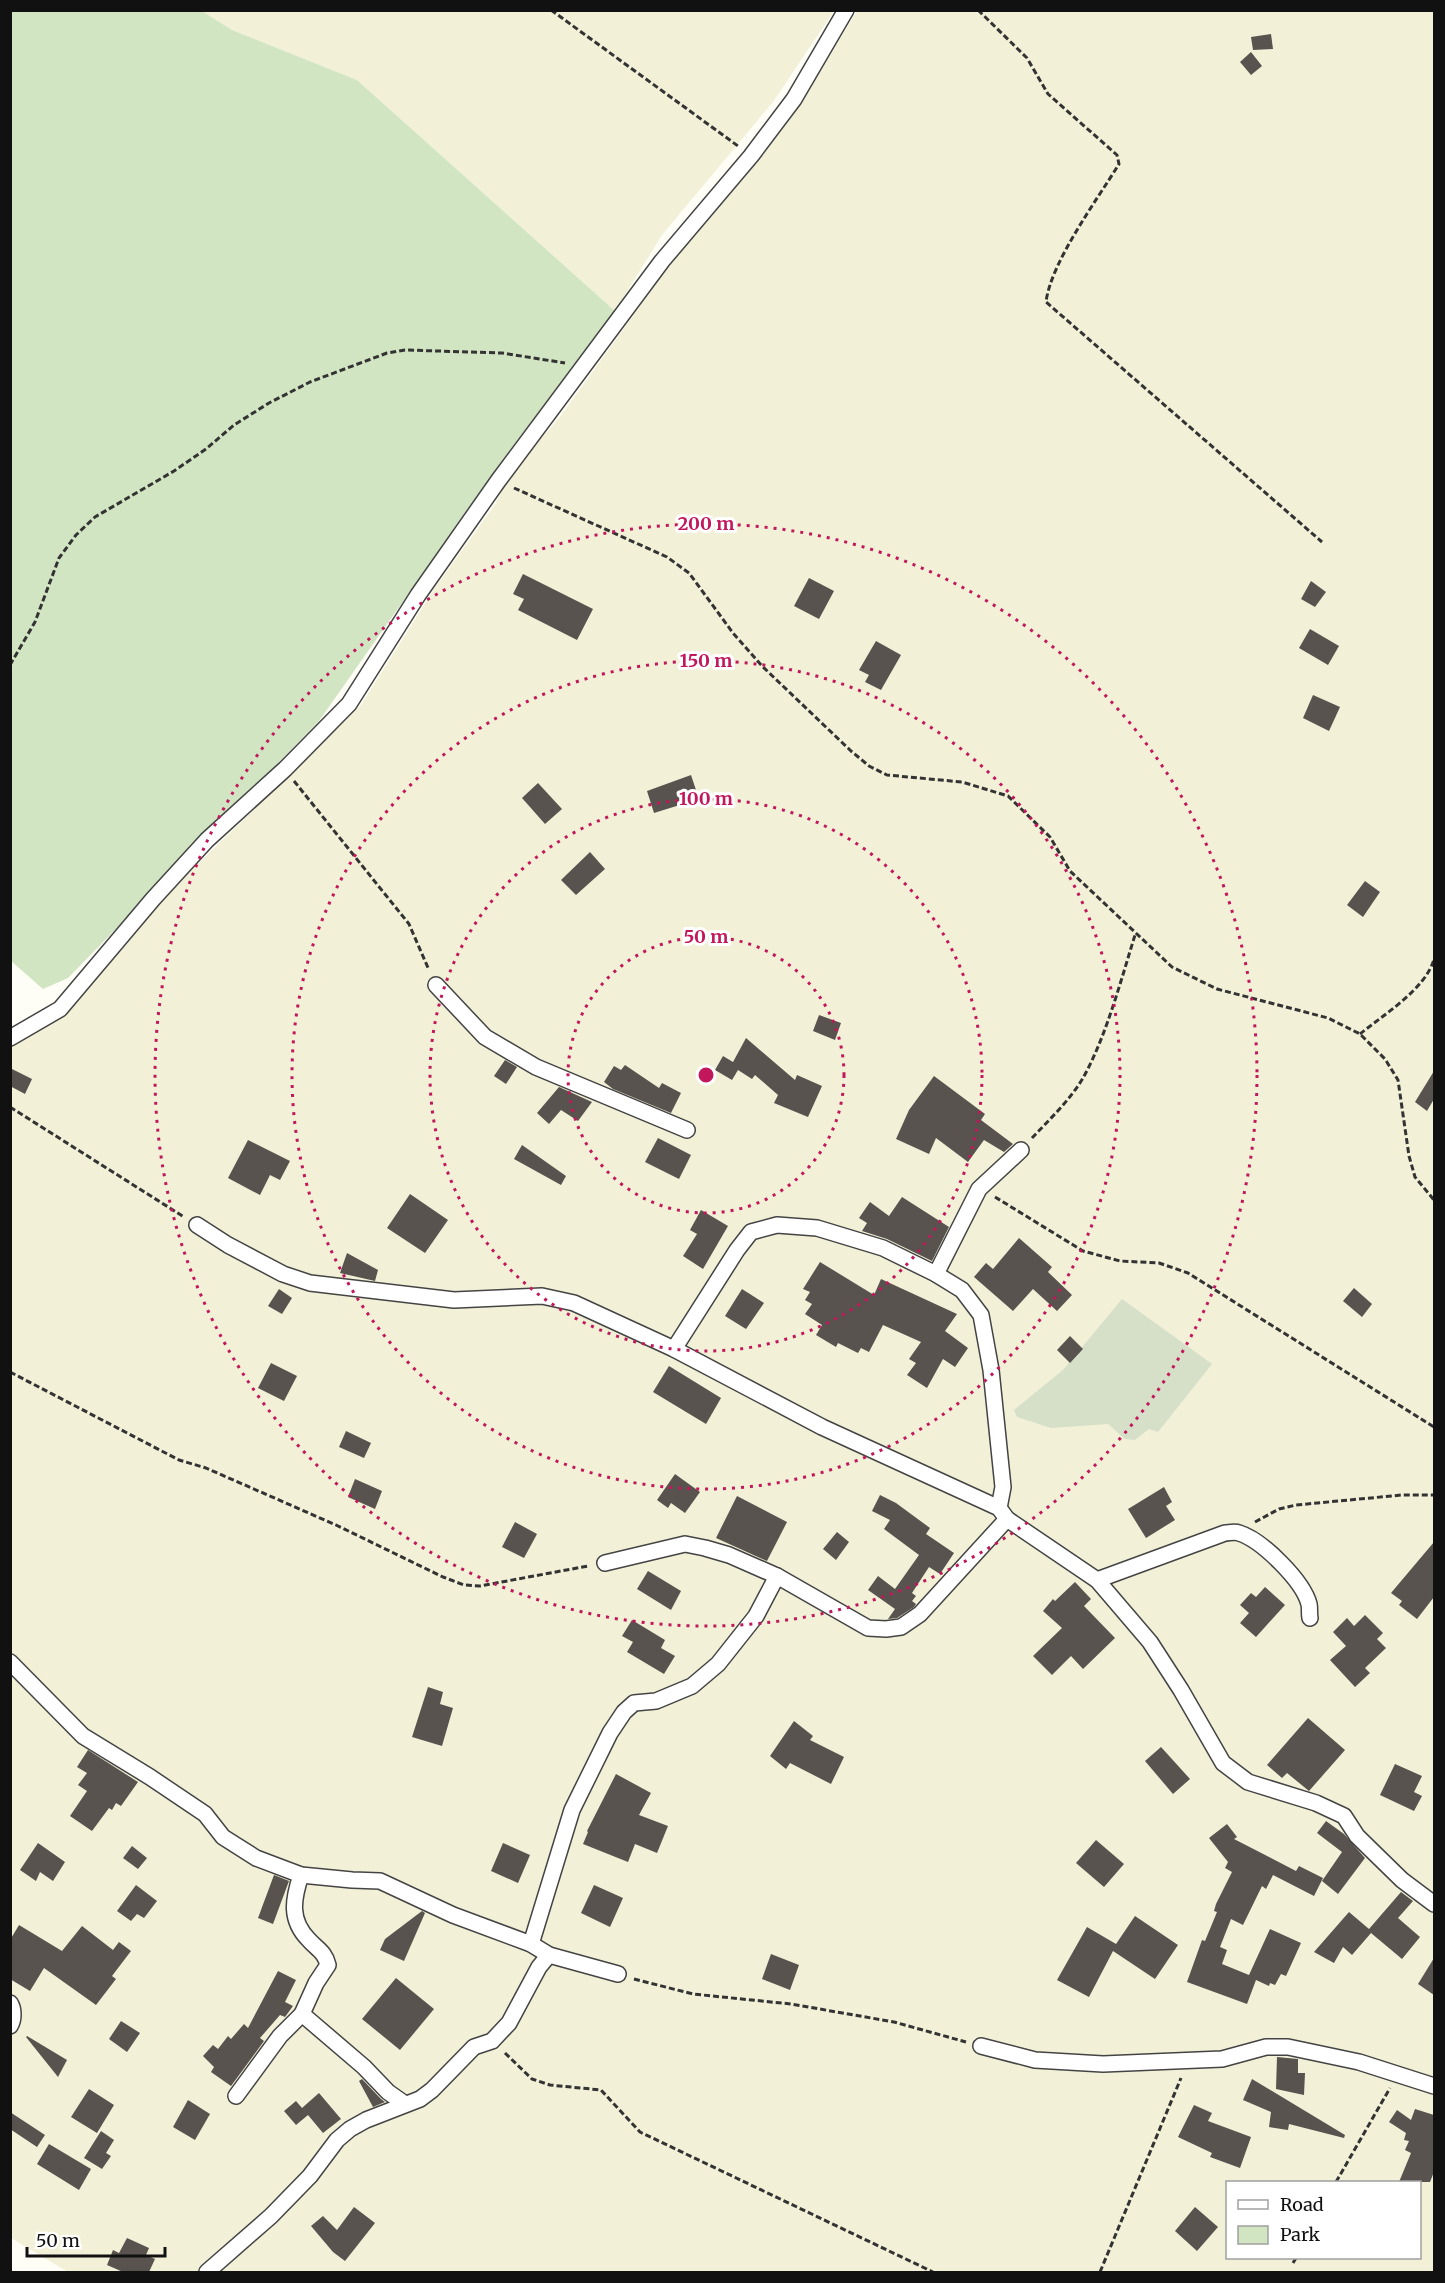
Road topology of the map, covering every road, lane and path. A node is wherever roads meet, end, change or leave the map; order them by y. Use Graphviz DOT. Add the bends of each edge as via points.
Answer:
graph roads {
  1 [pos="551,10"];
  2 [pos="846,10"];
  3 [pos="978,10"];
  4 [pos="752,156"];
  5 [pos="581,370"];
  6 [pos="498,481"];
  7 [pos="1322,542"];
  8 [pos="10,664"];
  9 [pos="285,769"];
  10 [pos="1135,935"];
  11 [pos="1434,959"];
  12 [pos="436,985"];
  13 [pos="1360,1034"];
  14 [pos="10,1038"];
  15 [pos="10,1107"];
  16 [pos="687,1130"];
  17 [pos="1021,1150"];
  18 [pos="979,1189"];
  19 [pos="1434,1200"];
  20 [pos="197,1225"];
  21 [pos="936,1274"];
  22 [pos="674,1349"];
  23 [pos="10,1372"];
  24 [pos="1434,1428"];
  25 [pos="1434,1495"];
  26 [pos="1003,1513"];
  27 [pos="1237,1532"];
  28 [pos="605,1563"];
  29 [pos="777,1576"];
  30 [pos="1097,1580"];
  31 [pos="1310,1618"];
  32 [pos="10,1662"];
  33 [pos="301,1875"];
  34 [pos="1434,1904"];
  35 [pos="531,1944"];
  36 [pos="549,1955"];
  37 [pos="618,1974"];
  38 [pos="10,2003"];
  39 [pos="302,2013"];
  40 [pos="10,2026"];
  41 [pos="492,2041"];
  42 [pos="981,2046"];
  43 [pos="1187,2062"];
  44 [pos="1397,2075"];
  45 [pos="1434,2086"];
  46 [pos="236,2096"];
  47 [pos="405,2104"];
  48 [pos="1337,2181"];
  49 [pos="1296,2259"];
  50 [pos="1293,2264"];
  51 [pos="207,2272"];
  52 [pos="933,2272"];
  53 [pos="1100,2272"];
  1 -- 4 [label="path"];
  2 -- 4 [label="street" via="794,99"];
  3 -- 7 [label="path" via="1027,58 1048,94 1117,155 1119,164 1063,255 1046,302"];
  4 -- 5 [label="street" via="663,261"];
  5 -- 6 [label="street"];
  5 -- 8 [label="path" via="564,363 502,353 405,350 387,353 300,387 234,425 174,471 95,517 76,535 59,558 35,622"];
  6 -- 9 [label="street" via="417,595 349,704"];
  6 -- 10 [label="path" via="668,557 689,573 763,667 869,766 887,775 962,782 1008,796 1050,837 1070,871"];
  9 -- 12 [label="path" via="408,924"];
  9 -- 14 [label="street" via="207,840 60,1009"];
  10 -- 13 [label="path" via="1172,967 1198,981 1328,1018"];
  10 -- 17 [label="path" via="1099,1042 1082,1078"];
  11 -- 13 [label="path" via="1431,971 1414,990"];
  12 -- 16 [label="street" via="485,1037 525,1061"];
  13 -- 19 [label="path" via="1385,1059 1398,1080 1409,1156 1416,1177"];
  15 -- 20 [label="path"];
  17 -- 18 [label="street"];
  18 -- 21 [label="street"];
  18 -- 24 [label="path" via="1083,1251 1120,1261 1159,1263 1188,1273"];
  20 -- 22 [label="street" via="283,1274 310,1283 454,1300 542,1296 574,1303"];
  21 -- 22 [label="street" via="883,1248 817,1228 777,1224 751,1232"];
  21 -- 26 [label="street" via="962,1290 981,1315 991,1370"];
  22 -- 26 [label="street" via="822,1427"];
  23 -- 28 [label="path" via="179,1460 336,1525 464,1585 480,1586"];
  25 -- 27 [label="path" via="1296,1505 1279,1509"];
  26 -- 29 [label="street" via="920,1614 901,1627 868,1628"];
  26 -- 30 [label="street"];
  27 -- 30 [label="street"];
  27 -- 31 [label="street" via="1276,1557 1309,1603"];
  28 -- 29 [label="street" via="685,1544 729,1555"];
  29 -- 35 [label="street" via="756,1616 718,1664 692,1686 656,1701 634,1703 624,1712 572,1810"];
  30 -- 34 [label="street" via="1150,1642 1223,1763 1248,1782 1344,1816 1358,1836 1402,1880"];
  32 -- 33 [label="street" via="83,1736 206,1814 223,1837 243,1850"];
  33 -- 35 [label="street" via="380,1881 453,1915"];
  33 -- 39 [label="street" via="294,1906 295,1922 326,1955 328,1965"];
  35 -- 36 [label="street"];
  36 -- 37 [label="street"];
  36 -- 41 [label="street" via="509,2023"];
  37 -- 42 [label="path" via="693,1994 791,2004 894,2022"];
  38 -- 40 [label="street"];
  39 -- 46 [label="street"];
  39 -- 47 [label="street"];
  41 -- 47 [label="street" via="474,2047 432,2090"];
  41 -- 52 [label="path" via="532,2079 550,2085 601,2090 640,2132"];
  42 -- 43 [label="street" via="1035,2060 1103,2064"];
  43 -- 44 [label="street" via="1222,2059 1266,2047 1288,2047 1359,2062"];
  43 -- 53 [label="path"];
  44 -- 45 [label="street"];
  44 -- 48 [label="path"];
  47 -- 51 [label="street" via="366,2120 337,2140 310,2176 271,2216"];
  49 -- 50 [label="path"];
}
